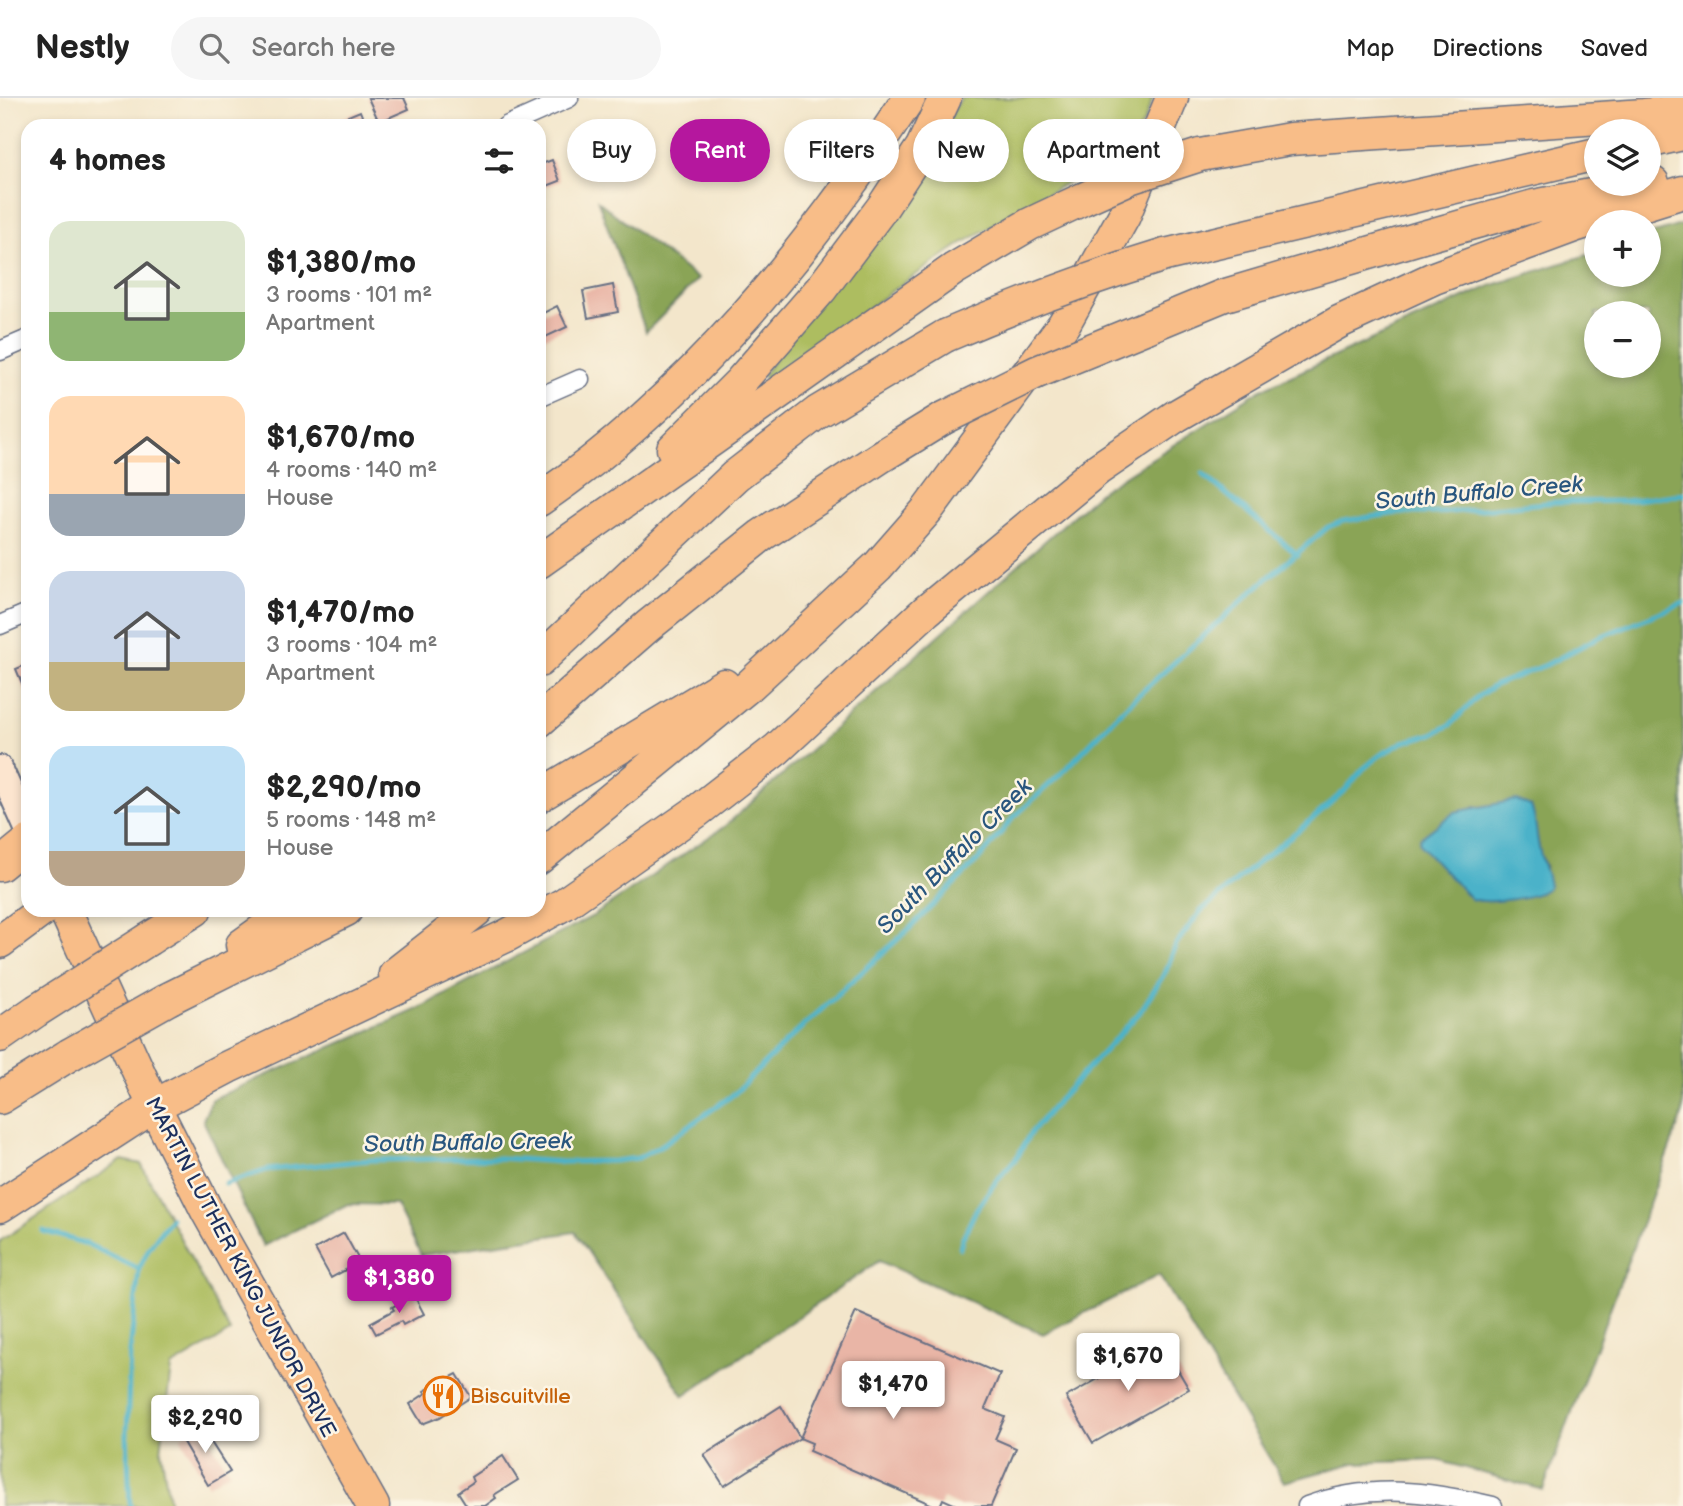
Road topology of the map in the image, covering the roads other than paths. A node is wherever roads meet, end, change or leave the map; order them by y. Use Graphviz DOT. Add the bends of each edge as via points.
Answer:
graph roads {
  1 [pos="569,98"];
  2 [pos="909,98"];
  3 [pos="945,98"];
  4 [pos="1172,98"];
  5 [pos="1683,111"];
  6 [pos="522,119"];
  7 [pos="1683,134"];
  8 [pos="1661,139"];
  9 [pos="1584,157"];
  10 [pos="1683,177"];
  11 [pos="1683,192"];
  12 [pos="21,342"];
  13 [pos="0,351"];
  14 [pos="580,379"];
  15 [pos="546,394"];
  16 [pos="546,495"];
  17 [pos="546,554"];
  18 [pos="546,555"];
  19 [pos="21,616"];
  20 [pos="815,624"];
  21 [pos="0,625"];
  22 [pos="546,654"];
  23 [pos="546,716"];
  24 [pos="0,768"];
  25 [pos="546,792"];
  26 [pos="21,815"];
  27 [pos="21,848"];
  28 [pos="546,852"];
  29 [pos="0,865"];
  30 [pos="546,914"];
  31 [pos="34,917"];
  32 [pos="68,917"];
  33 [pos="184,917"];
  34 [pos="280,917"];
  35 [pos="332,917"];
  36 [pos="468,917"];
  37 [pos="540,917"];
  38 [pos="0,942"];
  39 [pos="170,998"];
  40 [pos="335,1018"];
  41 [pos="0,1036"];
  42 [pos="0,1098"];
  43 [pos="153,1106"];
  44 [pos="0,1206"];
  45 [pos="373,1506"];
  46 [pos="1307,1506"];
  47 [pos="1493,1506"];
  1 -- 6 [label="street"];
  2 -- 16 [label="highway" via="864,168 773,284 613,446"];
  3 -- 17 [label="highway" via="922,147 882,208 821,289 740,382 658,465"];
  4 -- 20 [label="highway" via="1124,216 1064,324 928,509 878,566"];
  5 -- 18 [label="highway, bridge" via="1290,139 1200,155 1132,177 1030,224 954,269"];
  7 -- 8 [label="highway"];
  9 -- 22 [label="highway, bridge" via="1164,255 1095,276 945,336 818,412 735,476"];
  10 -- 23 [label="highway, bridge" via="1535,206 1222,296 1037,372 942,419 762,536 648,626"];
  11 -- 30 [label="highway" via="1434,278 1339,322 1176,416 1098,469 926,611 777,749 636,855"];
  12 -- 13 [label="street"];
  14 -- 15 [label="street"];
  19 -- 21 [label="street"];
  20 -- 25 [label="highway"];
  20 -- 28 [label="highway" via="750,685"];
  24 -- 26 [label="main road"];
  27 -- 29 [label="highway"];
  31 -- 38 [label="highway"];
  32 -- 43 [label="highway, MARTIN LUTHER KING JUNIOR DRIVE"];
  33 -- 41 [label="highway, bridge"];
  34 -- 39 [label="highway"];
  35 -- 39 [label="highway"];
  36 -- 40 [label="highway"];
  37 -- 40 [label="highway"];
  39 -- 42 [label="highway, bridge"];
  40 -- 43 [label="highway"];
  43 -- 44 [label="highway"];
  43 -- 45 [label="highway, MARTIN LUTHER KING JUNIOR DRIVE"];
  46 -- 47 [label="street" via="1358,1492 1403,1491"];
}
